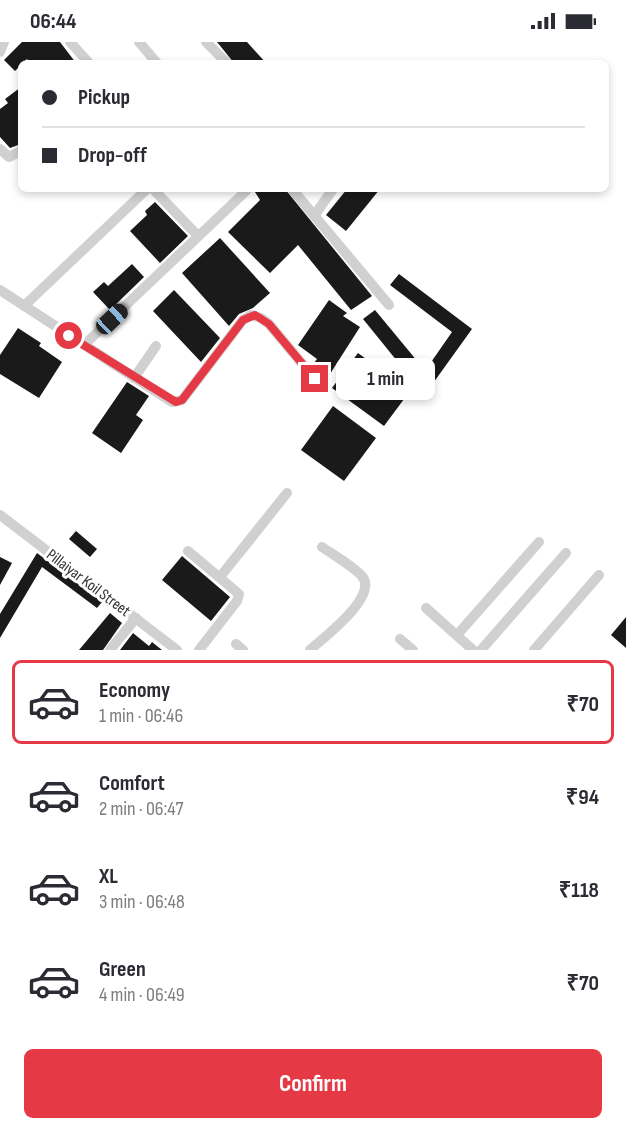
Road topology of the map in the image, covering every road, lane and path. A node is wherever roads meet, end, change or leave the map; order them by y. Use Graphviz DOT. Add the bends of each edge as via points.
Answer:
graph roads {
  1 [pos="4,42"];
  2 [pos="70,42"];
  3 [pos="139,42"];
  4 [pos="206,42"];
  5 [pos="0,52"];
  6 [pos="86,60"];
  7 [pos="154,60"];
  8 [pos="224,60"];
  9 [pos="0,149"];
  10 [pos="18,152"];
  11 [pos="144,192"];
  12 [pos="156,192"];
  13 [pos="245,192"];
  14 [pos="294,192"];
  15 [pos="331,192"];
  16 [pos="314,216"];
  17 [pos="198,236"];
  18 [pos="0,290"];
  19 [pos="389,305"];
  20 [pos="24,306"];
  21 [pos="84,345"];
  22 [pos="156,346"];
  23 [pos="134,378"];
  24 [pos="315,379"];
  25 [pos="287,493"];
  26 [pos="0,514"];
  27 [pos="539,542"];
  28 [pos="322,547"];
  29 [pos="188,551"];
  30 [pos="566,553"];
  31 [pos="599,574"];
  32 [pos="220,577"];
  33 [pos="426,608"];
  34 [pos="136,618"];
  35 [pos="457,635"];
  36 [pos="400,639"];
  37 [pos="110,650"];
  38 [pos="177,650"];
  39 [pos="199,650"];
  40 [pos="310,650"];
  41 [pos="412,650"];
  42 [pos="473,650"];
  43 [pos="481,650"];
  44 [pos="534,650"];
  1 -- 5 [label="street"];
  2 -- 6 [label="street"];
  3 -- 7 [label="street"];
  4 -- 8 [label="street"];
  9 -- 10 [label="street" via="9,157"];
  11 -- 20 [label="street"];
  12 -- 17 [label="street"];
  13 -- 17 [label="street"];
  14 -- 16 [label="street"];
  15 -- 16 [label="street"];
  16 -- 19 [label="street"];
  17 -- 21 [label="street"];
  18 -- 20 [label="street"];
  20 -- 21 [label="street"];
  21 -- 23 [label="street"];
  22 -- 23 [label="street"];
  23 -- 24 [label="street" via="172,402 182,400 243,320 251,315 261,318"];
  25 -- 32 [label="street"];
  26 -- 34 [label="street, Pillaiyar Koil Street"];
  27 -- 35 [label="street"];
  28 -- 40 [label="street" via="362,575 367,584 354,609"];
  29 -- 32 [label="street"];
  30 -- 43 [label="street"];
  31 -- 44 [label="street"];
  32 -- 39 [label="street" via="239,594 237,601"];
  33 -- 35 [label="street"];
  34 -- 37 [label="street"];
  34 -- 38 [label="street, Pillaiyar Koil Street"];
  35 -- 42 [label="street"];
  36 -- 41 [label="street"];
}
